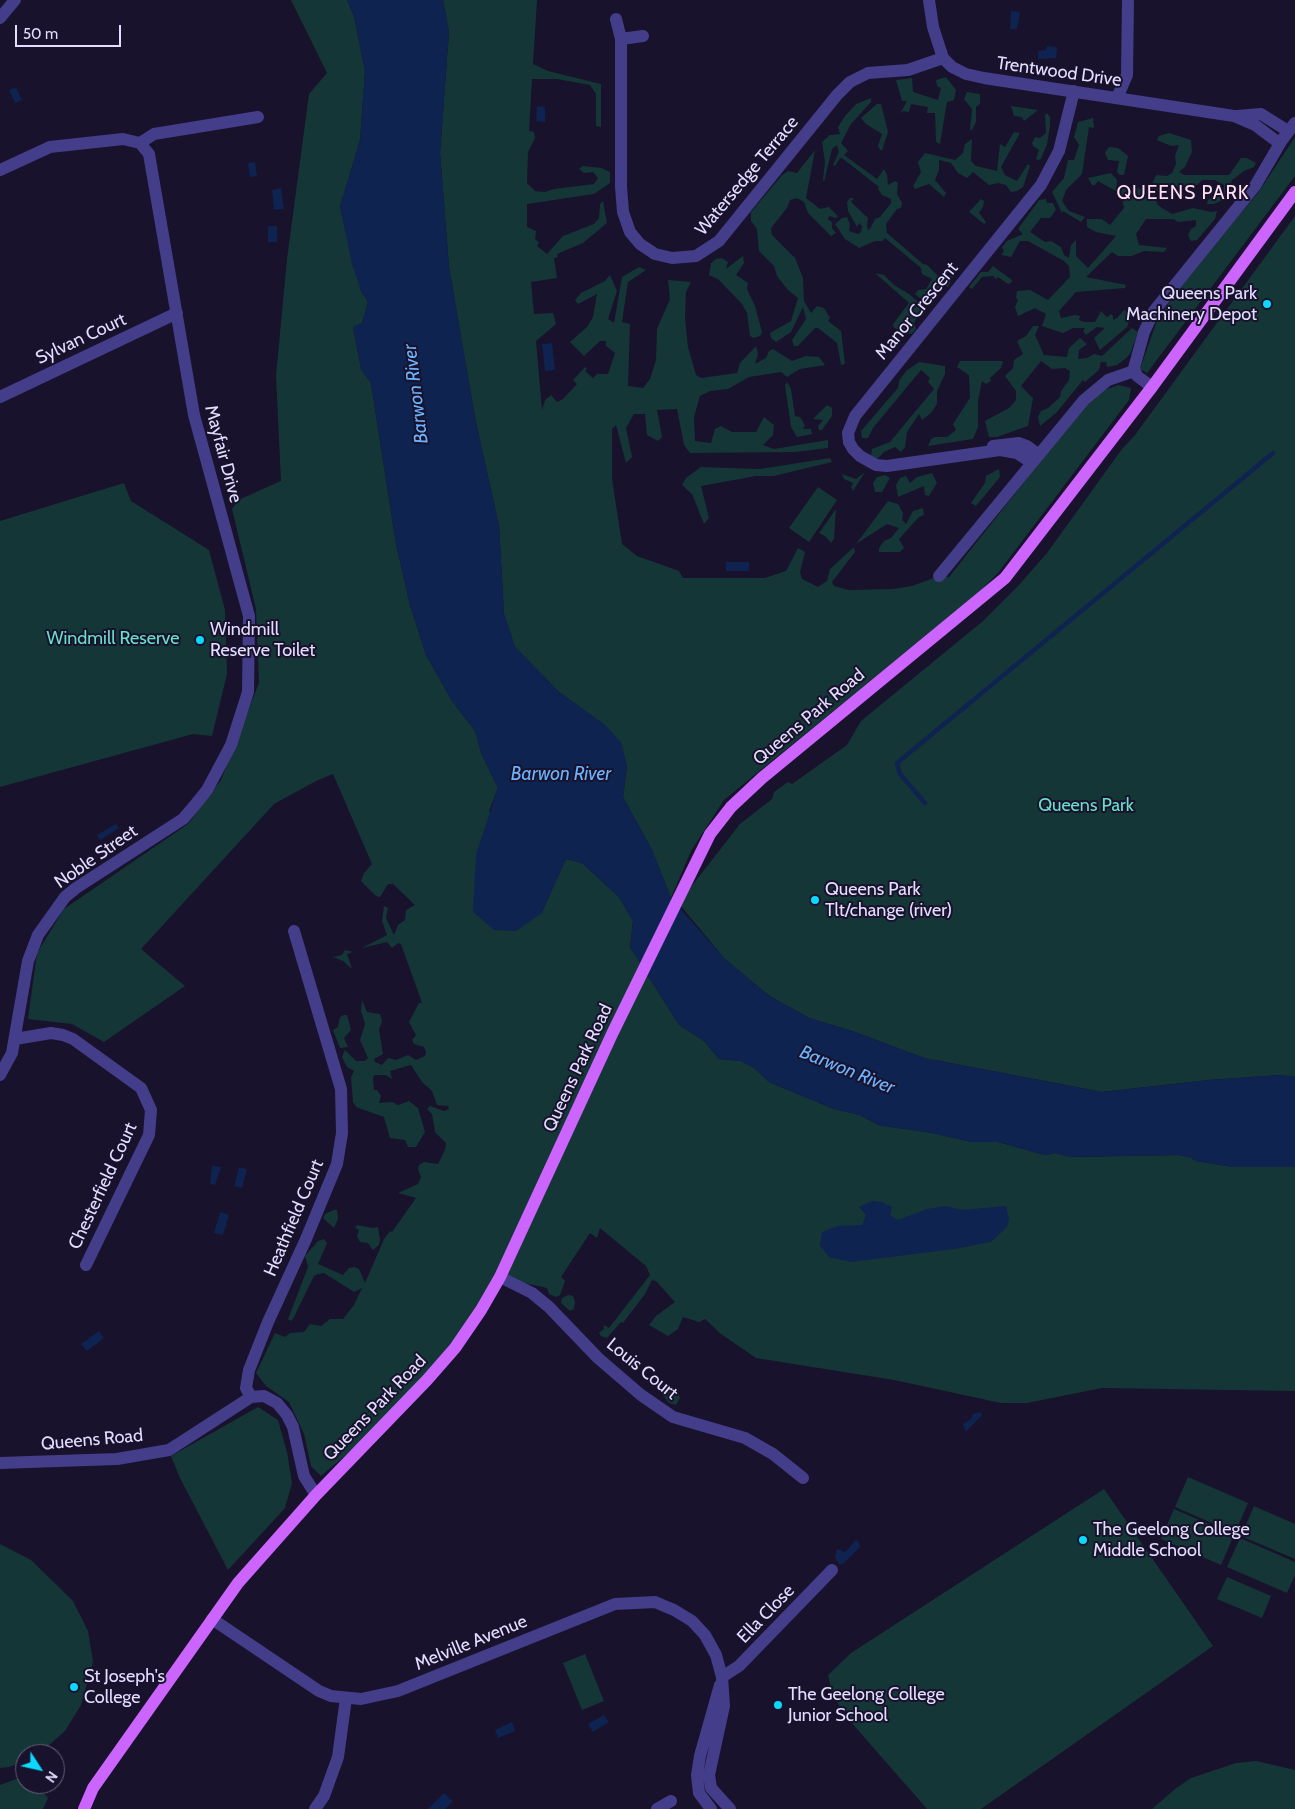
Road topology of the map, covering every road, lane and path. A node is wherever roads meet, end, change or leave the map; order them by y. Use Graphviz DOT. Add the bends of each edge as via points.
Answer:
graph roads {
  1 [pos="15,0"];
  2 [pos="929,0"];
  3 [pos="1128,0"];
  4 [pos="0,18"];
  5 [pos="616,19"];
  6 [pos="643,36"];
  7 [pos="621,39"];
  8 [pos="943,58"];
  9 [pos="1074,92"];
  10 [pos="1117,98"];
  11 [pos="1234,116"];
  12 [pos="258,117"];
  13 [pos="1291,127"];
  14 [pos="140,143"];
  15 [pos="1279,143"];
  16 [pos="0,170"];
  17 [pos="1295,192"];
  18 [pos="177,313"];
  19 [pos="1134,372"];
  20 [pos="1152,387"];
  21 [pos="0,397"];
  22 [pos="1035,459"];
  23 [pos="939,576"];
  24 [pos="218,771"];
  25 [pos="294,931"];
  26 [pos="15,1039"];
  27 [pos="0,1075"];
  28 [pos="86,1265"];
  29 [pos="500,1277"];
  30 [pos="251,1397"];
  31 [pos="0,1463"];
  32 [pos="803,1478"];
  33 [pos="316,1494"];
  34 [pos="832,1570"];
  35 [pos="212,1619"];
  36 [pos="722,1678"];
  37 [pos="346,1698"];
  38 [pos="705,1791"];
  39 [pos="671,1801"];
  40 [pos="84,1809"];
  41 [pos="316,1809"];
  42 [pos="656,1809"];
  43 [pos="711,1809"];
  44 [pos="730,1809"];
  1 -- 4 [label="street"];
  2 -- 8 [label="street"];
  3 -- 10 [label="street" via="1127,74"];
  5 -- 7 [label="street, Watersedge Terrace"];
  6 -- 7 [label="street"];
  7 -- 8 [label="street, Watersedge Terrace" via="621,195 624,218 630,232 644,247 658,255 678,259 696,256 719,240 850,82 868,73 908,70"];
  8 -- 9 [label="street, Trentwood Drive" via="952,67 984,78"];
  9 -- 10 [label="street, Trentwood Drive"];
  9 -- 22 [label="street, Manor Crescent" via="1059,151 1041,185 850,424 849,442 853,449 876,465 967,454 1006,443"];
  10 -- 11 [label="street, Trentwood Drive"];
  11 -- 13 [label="street, Trentwood Drive" via="1261,114"];
  11 -- 15 [label="street, Trentwood Drive" via="1255,125"];
  12 -- 14 [label="street" via="154,134"];
  13 -- 15 [label="street"];
  14 -- 16 [label="street" via="123,139 50,148"];
  14 -- 18 [label="street, Mayfair Drive" via="149,154"];
  15 -- 19 [label="street" via="1255,186 1154,310 1144,332"];
  17 -- 20 [label="main road, Queens Park Road"];
  18 -- 21 [label="street, Sylvan Court"];
  18 -- 24 [label="street, Mayfair Drive" via="194,415 249,616 248,692 231,745"];
  19 -- 20 [label="street"];
  19 -- 22 [label="street" via="1113,377 1092,392"];
  20 -- 29 [label="main road, Queens Park Road" via="1005,578 756,784 731,807 710,834 612,1032"];
  22 -- 23 [label="street"];
  24 -- 26 [label="street, Noble Street" via="207,790 183,818 65,897 31,949"];
  25 -- 30 [label="street, Heathfield Court" via="341,1089 342,1133 337,1164 250,1370 246,1388"];
  26 -- 27 [label="street, Noble Street"];
  26 -- 28 [label="street, Chesterfield Court" via="51,1033 73,1039 141,1088 152,1110 149,1135"];
  29 -- 32 [label="street, Louis Court" via="532,1293 549,1307 598,1358 641,1395 674,1416 745,1438 773,1454"];
  29 -- 33 [label="main road, Queens Park Road" via="455,1348"];
  30 -- 31 [label="street, Queens Road" via="169,1450 118,1459"];
  30 -- 33 [label="street" via="264,1396 287,1414 304,1476"];
  33 -- 35 [label="main road, Queens Park Road" via="238,1583"];
  34 -- 36 [label="street, Ella Close" via="740,1666"];
  35 -- 37 [label="street, Melville Avenue" via="304,1683"];
  35 -- 40 [label="main road, Queens Park Road" via="93,1788"];
  36 -- 37 [label="street, Melville Avenue" via="716,1655 705,1635 692,1621 655,1602 636,1602 615,1604 398,1691"];
  36 -- 38 [label="street" via="697,1774"];
  37 -- 41 [label="street" via="338,1757"];
  38 -- 43 [label="street"];
  38 -- 44 [label="street"];
  39 -- 42 [label="street"];
}
